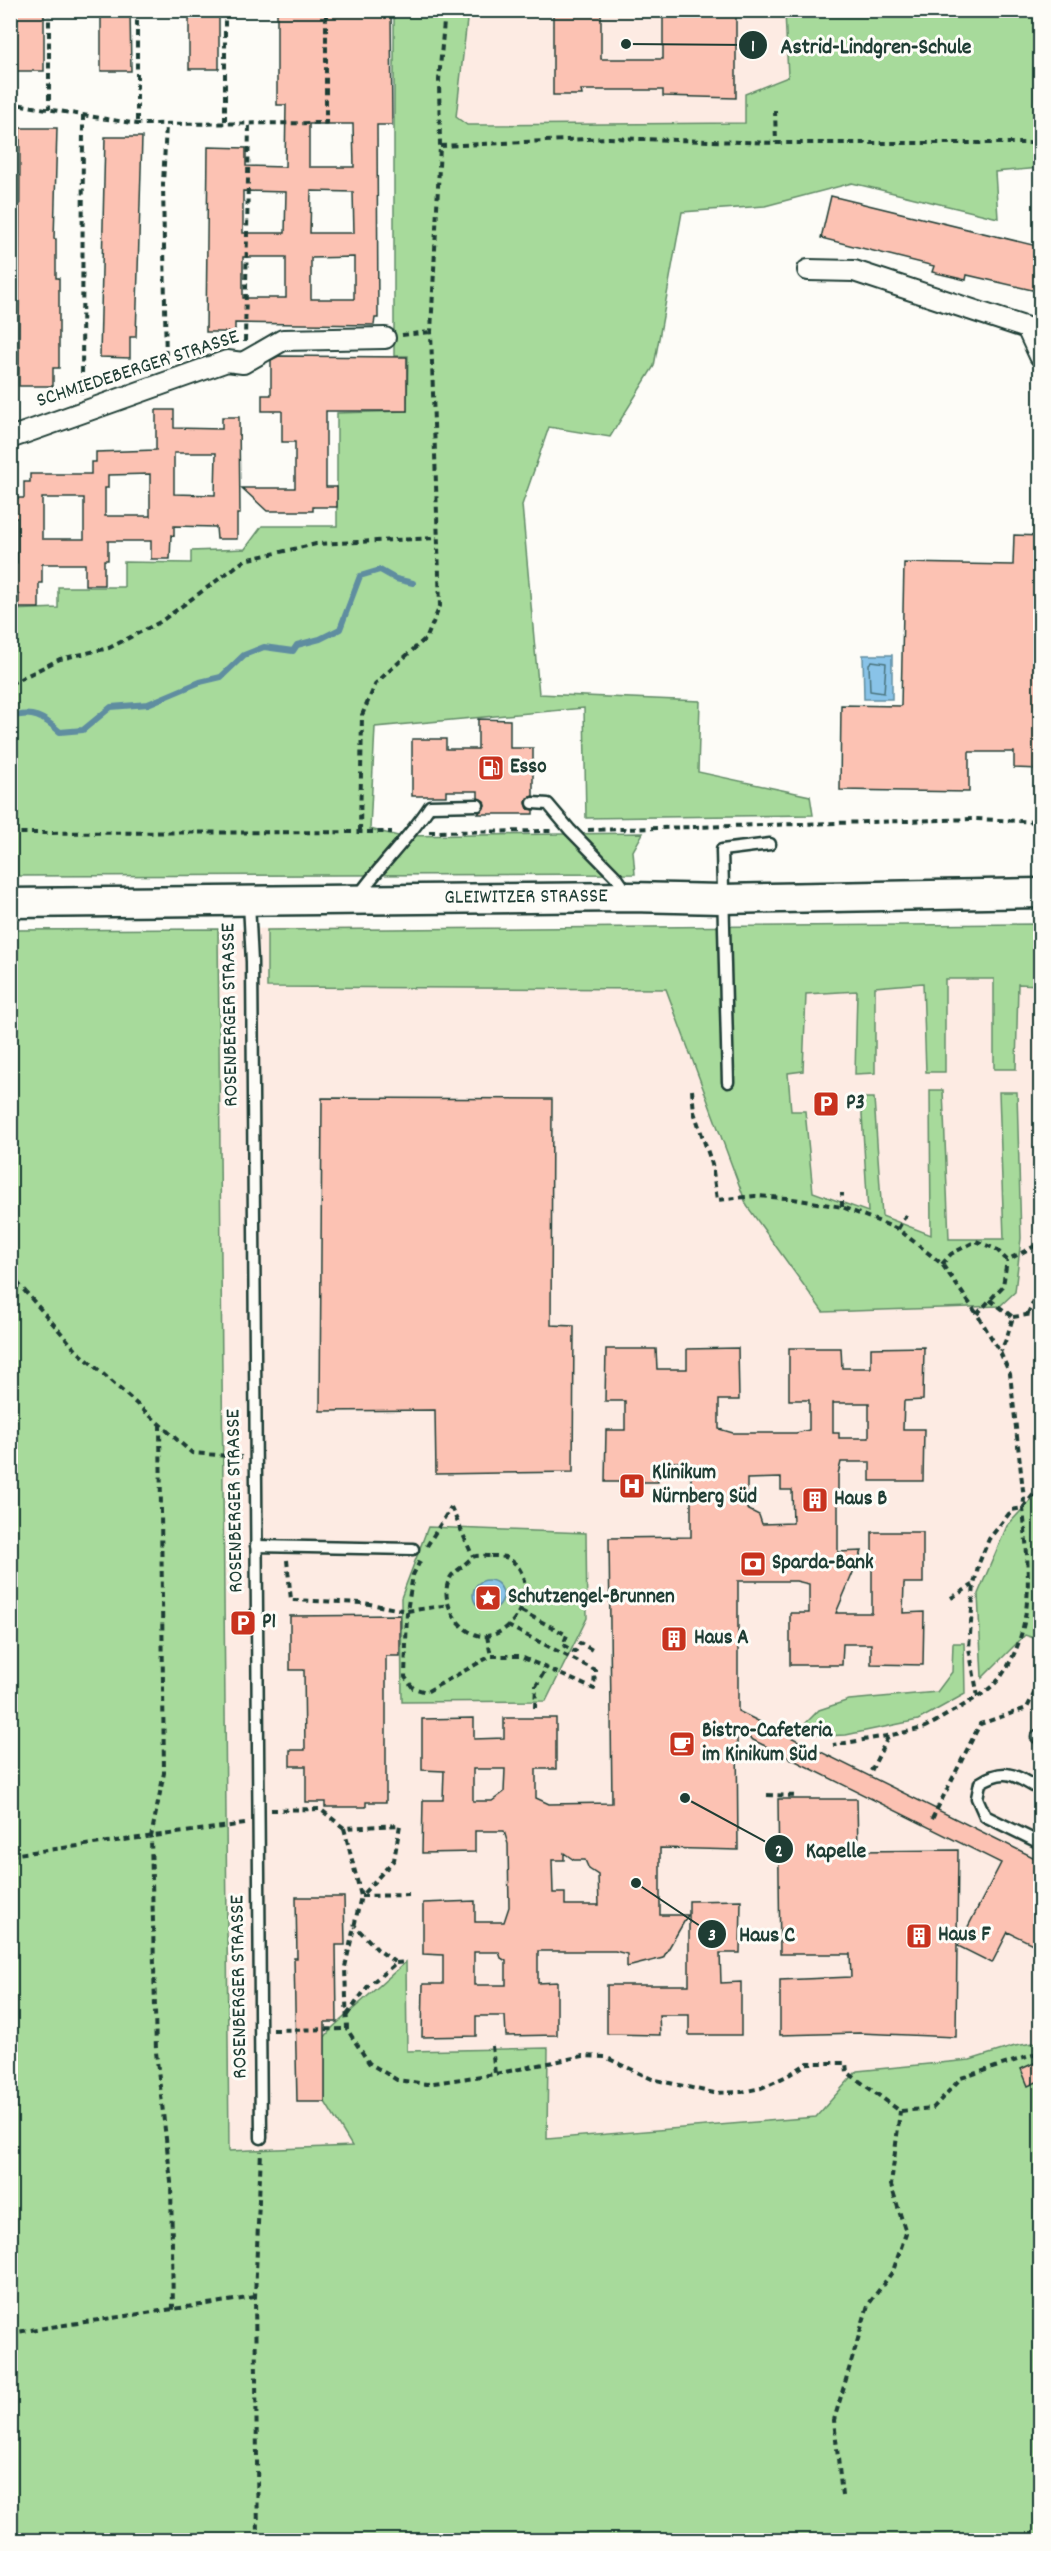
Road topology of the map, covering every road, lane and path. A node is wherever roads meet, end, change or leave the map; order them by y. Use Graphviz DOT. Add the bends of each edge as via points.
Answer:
graph roads {
  1 [pos="49,10"];
  2 [pos="137,10"];
  3 [pos="225,10"];
  4 [pos="326,10"];
  5 [pos="445,10"];
  6 [pos="10,103"];
  7 [pos="49,109"];
  8 [pos="775,110"];
  9 [pos="83,115"];
  10 [pos="137,124"];
  11 [pos="225,124"];
  12 [pos="249,124"];
  13 [pos="166,125"];
  14 [pos="776,143"];
  15 [pos="1041,143"];
  16 [pos="440,146"];
  17 [pos="808,270"];
  18 [pos="431,332"];
  19 [pos="385,338"];
  20 [pos="1041,356"];
  21 [pos="243,363"];
  22 [pos="166,381"];
  23 [pos="82,412"];
  24 [pos="10,438"];
  25 [pos="437,538"];
  26 [pos="10,684"];
  27 [pos="533,803"];
  28 [pos="478,805"];
  29 [pos="1041,822"];
  30 [pos="570,830"];
  31 [pos="360,831"];
  32 [pos="414,832"];
  33 [pos="10,833"];
  34 [pos="770,844"];
  35 [pos="1041,893"];
  36 [pos="630,897"];
  37 [pos="722,899"];
  38 [pos="248,900"];
  39 [pos="355,900"];
  40 [pos="10,903"];
  41 [pos="728,1082"];
  42 [pos="692,1090"];
  43 [pos="842,1193"];
  44 [pos="842,1207"];
  45 [pos="907,1213"];
  46 [pos="898,1229"];
  47 [pos="1041,1240"];
  48 [pos="1035,1246"];
  49 [pos="1041,1251"];
  50 [pos="1007,1260"];
  51 [pos="942,1264"];
  52 [pos="10,1274"];
  53 [pos="1041,1289"];
  54 [pos="990,1300"];
  55 [pos="1041,1313"];
  56 [pos="977,1314"];
  57 [pos="1027,1315"];
  58 [pos="1013,1317"];
  59 [pos="1000,1352"];
  60 [pos="160,1424"];
  61 [pos="255,1458"];
  62 [pos="1041,1486"];
  63 [pos="1023,1508"];
  64 [pos="256,1546"];
  65 [pos="286,1547"];
  66 [pos="413,1549"];
  67 [pos="473,1557"];
  68 [pos="974,1584"];
  69 [pos="951,1598"];
  70 [pos="449,1605"];
  71 [pos="407,1611"];
  72 [pos="521,1611"];
  73 [pos="508,1626"];
  74 [pos="487,1636"];
  75 [pos="594,1651"];
  76 [pos="492,1656"];
  77 [pos="547,1667"];
  78 [pos="1041,1682"];
  79 [pos="978,1697"];
  80 [pos="535,1708"];
  81 [pos="889,1734"];
  82 [pos="833,1745"];
  83 [pos="871,1771"];
  84 [pos="1041,1790"];
  85 [pos="767,1795"];
  86 [pos="798,1796"];
  87 [pos="258,1810"];
  88 [pos="932,1819"];
  89 [pos="258,1823"];
  90 [pos="344,1828"];
  91 [pos="151,1837"];
  92 [pos="1041,1844"];
  93 [pos="10,1855"];
  94 [pos="411,1895"];
  95 [pos="361,1896"];
  96 [pos="354,1926"];
  97 [pos="406,1962"];
  98 [pos="396,1963"];
  99 [pos="346,2015"];
  100 [pos="347,2029"];
  101 [pos="260,2030"];
  102 [pos="492,2046"];
  103 [pos="1041,2055"];
  104 [pos="495,2074"];
  105 [pos="900,2110"];
  106 [pos="261,2138"];
  107 [pos="255,2297"];
  108 [pos="173,2310"];
  109 [pos="10,2332"];
  110 [pos="842,2496"];
  111 [pos="258,2541"];
  1 -- 7 [label="path"];
  2 -- 10 [label="path"];
  3 -- 11 [label="path"];
  4 -- 12 [label="path" via="326,123"];
  5 -- 16 [label="path" via="439,80"];
  6 -- 7 [label="path"];
  7 -- 9 [label="path"];
  8 -- 14 [label="path"];
  9 -- 10 [label="path"];
  9 -- 23 [label="path"];
  10 -- 13 [label="path"];
  11 -- 12 [label="path"];
  11 -- 13 [label="path"];
  12 -- 21 [label="path"];
  13 -- 22 [label="path"];
  14 -- 15 [label="path"];
  14 -- 16 [label="path" via="609,138"];
  16 -- 18 [label="path"];
  17 -- 20 [label="street" via="854,271 1027,328"];
  18 -- 19 [label="path"];
  18 -- 25 [label="path"];
  19 -- 21 [label="street, SCHMIEDEBERGER STRASSE" via="283,340"];
  21 -- 22 [label="street, SCHMIEDEBERGER STRASSE" via="227,361"];
  22 -- 23 [label="street, SCHMIEDEBERGER STRASSE"];
  23 -- 24 [label="street, SCHMIEDEBERGER STRASSE"];
  25 -- 26 [label="path" via="316,544 245,560 160,622 109,648 60,658"];
  25 -- 31 [label="path" via="440,606 427,637 376,683 362,715"];
  27 -- 30 [label="lane" via="548,804"];
  28 -- 32 [label="lane" via="430,806"];
  29 -- 30 [label="path" via="976,819"];
  30 -- 32 [label="path"];
  30 -- 36 [label="lane"];
  31 -- 32 [label="path"];
  31 -- 33 [label="path"];
  32 -- 39 [label="lane"];
  34 -- 37 [label="lane" via="723,850"];
  35 -- 37 [label="main road, GLEIWITZER STRASSE"];
  36 -- 37 [label="main road, GLEIWITZER STRASSE"];
  36 -- 39 [label="main road, GLEIWITZER STRASSE"];
  37 -- 41 [label="lane"];
  38 -- 39 [label="main road, GLEIWITZER STRASSE"];
  38 -- 40 [label="main road, GLEIWITZER STRASSE"];
  38 -- 61 [label="lane, ROSENBERGER STRASSE" via="252,962"];
  42 -- 44 [label="path" via="694,1112 712,1164 717,1200 766,1196"];
  43 -- 44 [label="path"];
  44 -- 46 [label="path"];
  45 -- 46 [label="path"];
  46 -- 51 [label="path"];
  47 -- 48 [label="path"];
  48 -- 49 [label="path"];
  48 -- 50 [label="path"];
  50 -- 51 [label="path" via="996,1249 976,1241 951,1254"];
  50 -- 54 [label="path" via="1003,1286"];
  51 -- 56 [label="path"];
  52 -- 60 [label="path" via="76,1350"];
  53 -- 57 [label="path"];
  54 -- 56 [label="path"];
  54 -- 58 [label="path"];
  55 -- 57 [label="path"];
  56 -- 59 [label="path"];
  57 -- 58 [label="path"];
  58 -- 59 [label="path"];
  59 -- 63 [label="path" via="1010,1374"];
  60 -- 61 [label="path" via="192,1453"];
  60 -- 91 [label="path" via="164,1773"];
  61 -- 64 [label="lane, ROSENBERGER STRASSE"];
  62 -- 63 [label="path"];
  63 -- 68 [label="path" via="1012,1510 989,1539"];
  63 -- 79 [label="path" via="1028,1608 1019,1643 1002,1676"];
  64 -- 65 [label="lane"];
  64 -- 87 [label="lane, ROSENBERGER STRASSE"];
  65 -- 66 [label="lane"];
  65 -- 71 [label="path" via="291,1600 364,1603"];
  67 -- 70 [label="path" via="451,1576"];
  67 -- 71 [label="path" via="451,1506 413,1575"];
  67 -- 72 [label="path" via="506,1557 522,1573"];
  68 -- 69 [label="path"];
  68 -- 79 [label="path" via="969,1648"];
  70 -- 71 [label="path"];
  70 -- 74 [label="path" via="459,1622 473,1634"];
  71 -- 76 [label="path" via="405,1677 413,1688 426,1692"];
  72 -- 73 [label="path"];
  72 -- 75 [label="path" via="567,1635 563,1645 575,1652 580,1642"];
  73 -- 74 [label="path"];
  73 -- 77 [label="path" via="595,1670 594,1689"];
  74 -- 76 [label="path"];
  76 -- 77 [label="path" via="519,1656"];
  77 -- 80 [label="path" via="536,1686"];
  78 -- 88 [label="path" via="1027,1708 980,1724"];
  79 -- 81 [label="path" via="921,1728"];
  81 -- 82 [label="path"];
  81 -- 83 [label="path"];
  84 -- 92 [label="lane" via="1012,1774 996,1773 980,1783 977,1798 986,1816"];
  85 -- 86 [label="path"];
  87 -- 89 [label="lane, ROSENBERGER STRASSE"];
  87 -- 90 [label="path" via="320,1809"];
  89 -- 91 [label="path"];
  89 -- 101 [label="lane, ROSENBERGER STRASSE"];
  90 -- 95 [label="path"];
  90 -- 95 [label="path" via="400,1825 394,1860"];
  91 -- 93 [label="path"];
  91 -- 108 [label="path" via="156,2052 171,2182"];
  94 -- 95 [label="path"];
  95 -- 96 [label="path"];
  96 -- 98 [label="path"];
  96 -- 99 [label="path" via="345,1967"];
  97 -- 98 [label="path"];
  98 -- 99 [label="path" via="368,1986"];
  99 -- 100 [label="path"];
  100 -- 101 [label="path"];
  100 -- 104 [label="path" via="369,2063 397,2080 428,2084"];
  101 -- 106 [label="lane, ROSENBERGER STRASSE"];
  102 -- 104 [label="path"];
  103 -- 105 [label="path" via="961,2078 933,2108"];
  104 -- 105 [label="path" via="583,2056 605,2057 652,2079 714,2092 733,2092 761,2088 808,2063 846,2063 847,2072"];
  105 -- 110 [label="path" via="891,2185 906,2233 893,2271 868,2305 834,2420"];
  106 -- 107 [label="path"];
  107 -- 108 [label="path"];
  107 -- 111 [label="path"];
  108 -- 109 [label="path"];
}
